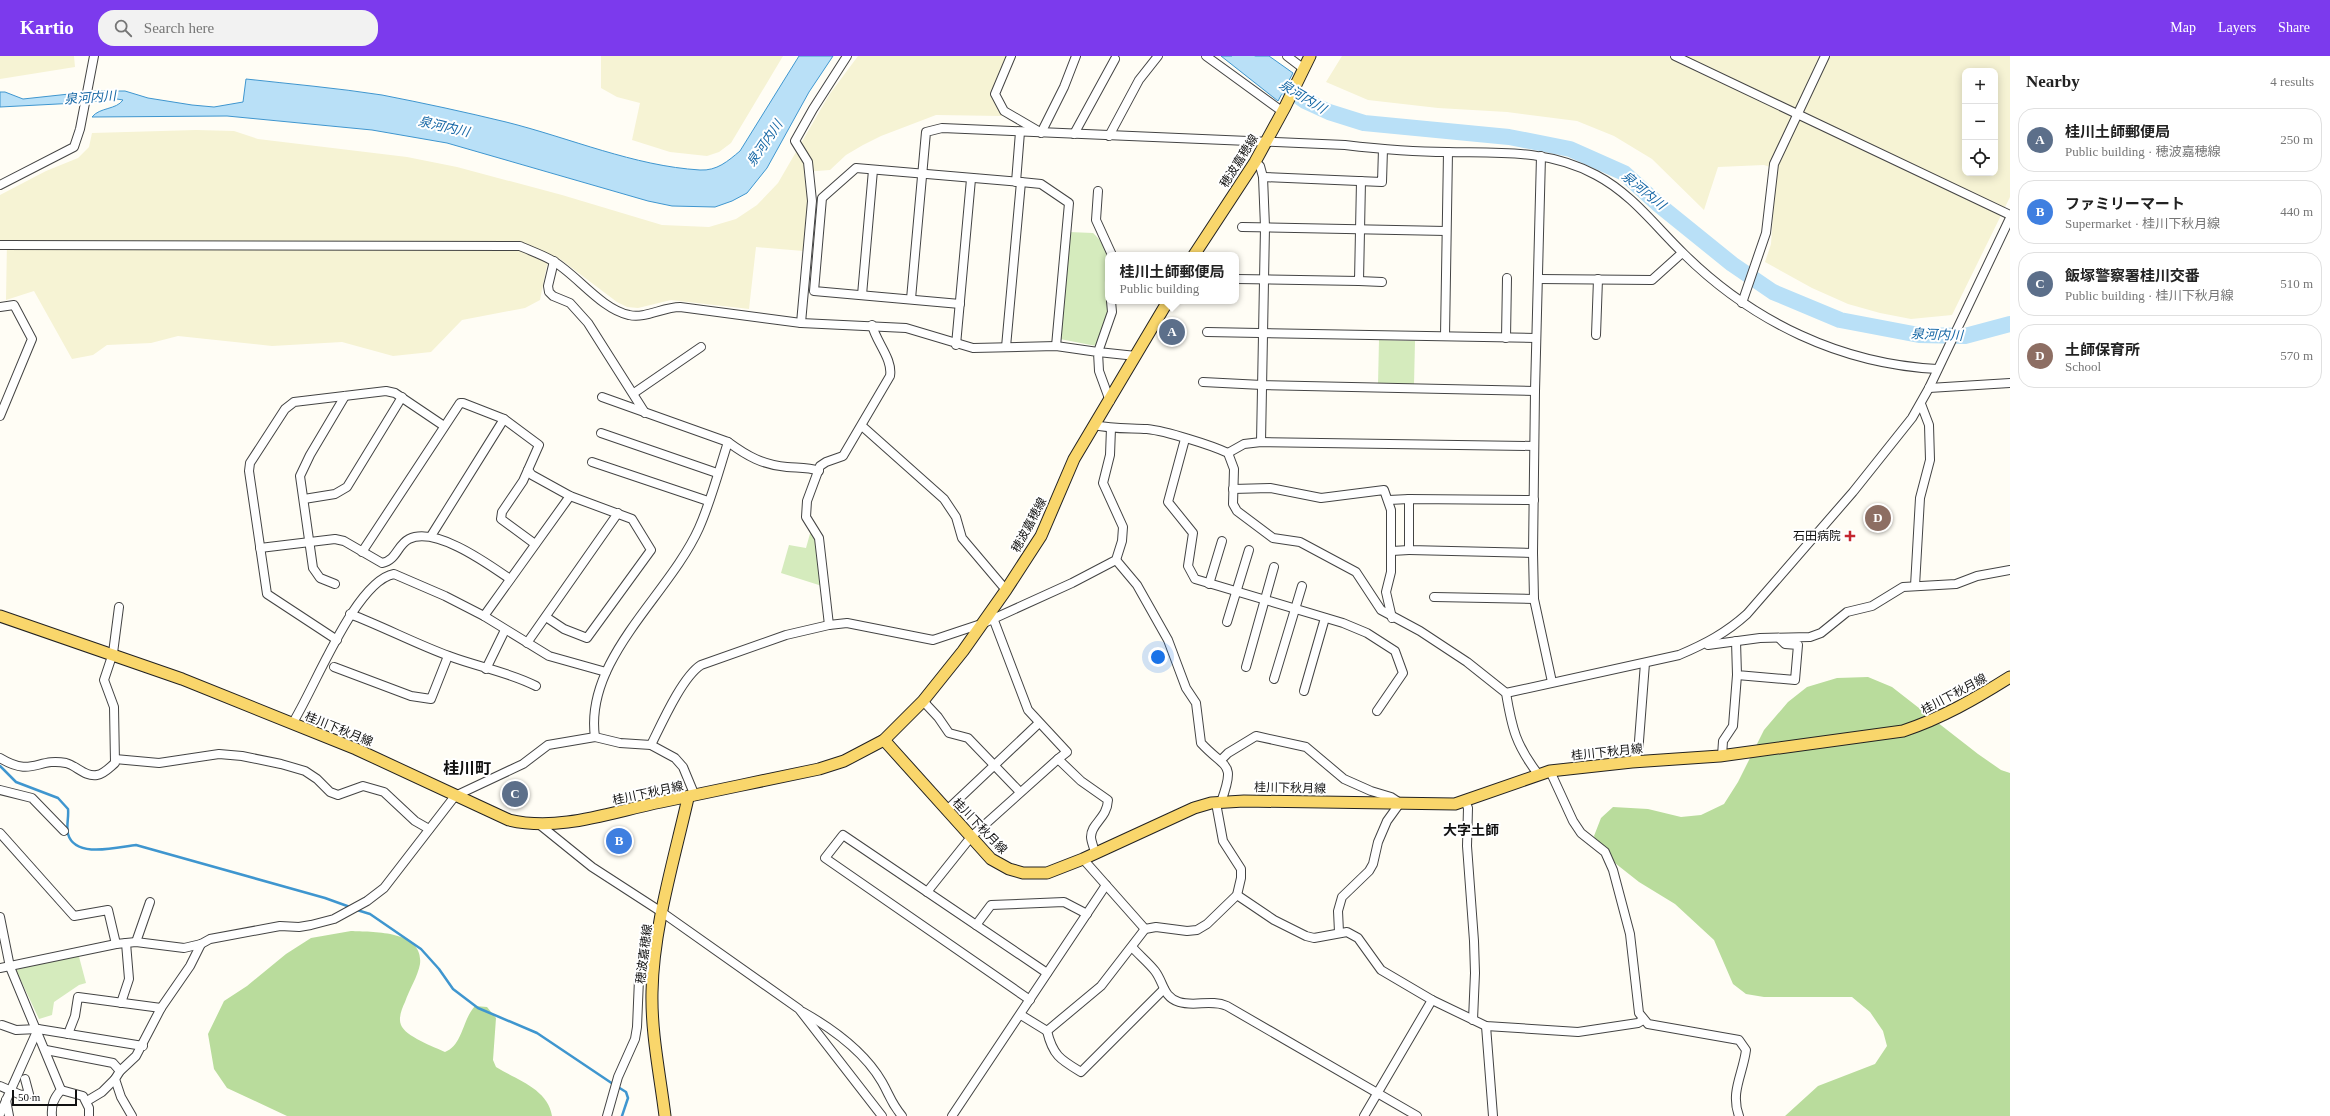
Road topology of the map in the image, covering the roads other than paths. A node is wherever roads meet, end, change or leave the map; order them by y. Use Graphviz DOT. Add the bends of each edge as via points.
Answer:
graph roads {
  1 [pos="94,56"];
  2 [pos="847,56"];
  3 [pos="1011,56"];
  4 [pos="1076,56"];
  5 [pos="1158,56"];
  6 [pos="1206,56"];
  7 [pos="1287,56"];
  8 [pos="1310,56"];
  9 [pos="1675,56"];
  10 [pos="1825,56"];
  11 [pos="1115,59"];
  12 [pos="1302,73"];
  13 [pos="1284,110"];
  14 [pos="1798,114"];
  15 [pos="1020,132"];
  16 [pos="1041,133"];
  17 [pos="1074,134"];
  18 [pos="1109,136"];
  19 [pos="1266,143"];
  20 [pos="1382,149"];
  21 [pos="1448,152"];
  22 [pos="1541,156"];
  23 [pos="1255,162"];
  24 [pos="873,170"];
  25 [pos="922,174"];
  26 [pos="1264,177"];
  27 [pos="971,179"];
  28 [pos="1361,181"];
  29 [pos="1018,182"];
  30 [pos="0,185"];
  31 [pos="1098,191"];
  32 [pos="2010,215"];
  33 [pos="2010,218"];
  34 [pos="1242,227"];
  35 [pos="1265,227"];
  36 [pos="1360,228"];
  37 [pos="1446,231"];
  38 [pos="0,245"];
  39 [pos="1111,252"];
  40 [pos="1196,252"];
  41 [pos="1682,253"];
  42 [pos="554,261"];
  43 [pos="1264,278"];
  44 [pos="1508,278"];
  45 [pos="1239,279"];
  46 [pos="1539,279"];
  47 [pos="1598,279"];
  48 [pos="1359,281"];
  49 [pos="1382,282"];
  50 [pos="862,295"];
  51 [pos="911,299"];
  52 [pos="1743,300"];
  53 [pos="960,304"];
  54 [pos="1111,304"];
  55 [pos="1166,304"];
  56 [pos="0,307"];
  57 [pos="801,323"];
  58 [pos="872,326"];
  59 [pos="1208,332"];
  60 [pos="1263,333"];
  61 [pos="1596,335"];
  62 [pos="1445,336"];
  63 [pos="1506,338"];
  64 [pos="1536,338"];
  65 [pos="956,345"];
  66 [pos="1056,346"];
  67 [pos="701,347"];
  68 [pos="1006,348"];
  69 [pos="1098,352"];
  70 [pos="1136,356"];
  71 [pos="1937,370"];
  72 [pos="1203,382"];
  73 [pos="2010,383"];
  74 [pos="1262,385"];
  75 [pos="1929,388"];
  76 [pos="1535,391"];
  77 [pos="634,393"];
  78 [pos="345,396"];
  79 [pos="402,397"];
  80 [pos="602,397"];
  81 [pos="1110,400"];
  82 [pos="1922,404"];
  83 [pos="645,413"];
  84 [pos="0,416"];
  85 [pos="504,419"];
  86 [pos="1094,425"];
  87 [pos="444,426"];
  88 [pos="862,426"];
  89 [pos="1111,428"];
  90 [pos="601,433"];
  91 [pos="1185,439"];
  92 [pos="728,442"];
  93 [pos="1261,442"];
  94 [pos="1534,446"];
  95 [pos="1228,453"];
  96 [pos="592,462"];
  97 [pos="528,470"];
  98 [pos="818,471"];
  99 [pos="717,473"];
  100 [pos="1233,489"];
  101 [pos="570,496"];
  102 [pos="304,499"];
  103 [pos="1408,499"];
  104 [pos="1389,500"];
  105 [pos="1534,500"];
  106 [pos="708,501"];
  107 [pos="618,513"];
  108 [pos="431,536"];
  109 [pos="310,541"];
  110 [pos="1222,541"];
  111 [pos="535,544"];
  112 [pos="260,548"];
  113 [pos="1248,550"];
  114 [pos="1409,550"];
  115 [pos="1392,551"];
  116 [pos="362,552"];
  117 [pos="1533,553"];
  118 [pos="1116,560"];
  119 [pos="1274,567"];
  120 [pos="2010,570"];
  121 [pos="510,579"];
  122 [pos="335,584"];
  123 [pos="1209,584"];
  124 [pos="1302,586"];
  125 [pos="1915,586"];
  126 [pos="1006,590"];
  127 [pos="1236,592"];
  128 [pos="1434,597"];
  129 [pos="1534,599"];
  130 [pos="1264,601"];
  131 [pos="119,607"];
  132 [pos="1296,609"];
  133 [pos="350,614"];
  134 [pos="0,616"];
  135 [pos="484,616"];
  136 [pos="546,617"];
  137 [pos="1325,618"];
  138 [pos="1392,618"];
  139 [pos="989,621"];
  140 [pos="1228,622"];
  141 [pos="829,624"];
  142 [pos="505,630"];
  143 [pos="1779,638"];
  144 [pos="336,640"];
  145 [pos="1736,641"];
  146 [pos="527,643"];
  147 [pos="1703,646"];
  148 [pos="113,653"];
  149 [pos="448,656"];
  150 [pos="1645,663"];
  151 [pos="334,667"];
  152 [pos="1246,667"];
  153 [pos="486,669"];
  154 [pos="606,672"];
  155 [pos="1737,675"];
  156 [pos="2010,677"];
  157 [pos="1274,679"];
  158 [pos="1552,682"];
  159 [pos="536,686"];
  160 [pos="1304,691"];
  161 [pos="1506,693"];
  162 [pos="923,701"];
  163 [pos="1377,711"];
  164 [pos="292,724"];
  165 [pos="1039,724"];
  166 [pos="595,737"];
  167 [pos="884,740"];
  168 [pos="651,745"];
  169 [pos="1722,756"];
  170 [pos="0,758"];
  171 [pos="1058,759"];
  172 [pos="115,760"];
  173 [pos="1221,760"];
  174 [pos="1632,762"];
  175 [pos="995,764"];
  176 [pos="1550,771"];
  177 [pos="1538,774"];
  178 [pos="0,790"];
  179 [pos="1020,792"];
  180 [pos="455,796"];
  181 [pos="691,797"];
  182 [pos="1465,801"];
  183 [pos="1218,802"];
  184 [pos="1400,803"];
  185 [pos="947,810"];
  186 [pos="540,826"];
  187 [pos="430,829"];
  188 [pos="64,831"];
  189 [pos="0,833"];
  190 [pos="972,837"];
  191 [pos="1096,852"];
  192 [pos="1082,859"];
  193 [pos="1106,885"];
  194 [pos="927,892"];
  195 [pos="1237,895"];
  196 [pos="150,902"];
  197 [pos="663,913"];
  198 [pos="1087,914"];
  199 [pos="0,917"];
  200 [pos="976,925"];
  201 [pos="1145,929"];
  202 [pos="1339,932"];
  203 [pos="656,941"];
  204 [pos="136,942"];
  205 [pos="126,943"];
  206 [pos="116,944"];
  207 [pos="201,944"];
  208 [pos="1132,947"];
  209 [pos="10,967"];
  210 [pos="0,968"];
  211 [pos="1047,973"];
  212 [pos="1164,988"];
  213 [pos="1030,1000"];
  214 [pos="1432,1000"];
  215 [pos="121,1003"];
  216 [pos="161,1008"];
  217 [pos="799,1009"];
  218 [pos="1021,1015"];
  219 [pos="1472,1020"];
  220 [pos="1643,1020"];
  221 [pos="2,1025"];
  222 [pos="1486,1026"];
  223 [pos="38,1029"];
  224 [pos="1047,1031"];
  225 [pos="68,1034"];
  226 [pos="142,1046"];
  227 [pos="46,1050"];
  228 [pos="120,1071"];
  229 [pos="25,1079"];
  230 [pos="115,1080"];
  231 [pos="0,1086"];
  232 [pos="62,1090"];
  233 [pos="10,1091"];
  234 [pos="1377,1093"];
  235 [pos="6,1100"];
  236 [pos="87,1101"];
  237 [pos="0,1114"];
  238 [pos="9,1116"];
  239 [pos="52,1116"];
  240 [pos="89,1116"];
  241 [pos="132,1116"];
  242 [pos="607,1116"];
  243 [pos="664,1116"];
  244 [pos="882,1116"];
  245 [pos="902,1116"];
  246 [pos="952,1116"];
  247 [pos="1364,1116"];
  248 [pos="1417,1116"];
  249 [pos="1493,1116"];
  250 [pos="1739,1116"];
  1 -- 30 [label="street" via="77,140 69,150"];
  2 -- 57 [label="street" via="795,141 808,162 812,201"];
  3 -- 16 [label="street" via="995,94 1004,111"];
  4 -- 16 [label="street"];
  5 -- 18 [label="street" via="1139,80"];
  6 -- 13 [label="street"];
  7 -- 12 [label="street"];
  8 -- 12 [label="main road, 穂波嘉穂線"];
  9 -- 14 [label="street"];
  10 -- 14 [label="street"];
  11 -- 17 [label="street"];
  12 -- 13 [label="main road, 穂波嘉穂線"];
  13 -- 19 [label="main road, 穂波嘉穂線"];
  14 -- 32 [label="street"];
  14 -- 52 [label="street" via="1774,164 1766,233"];
  15 -- 16 [label="street"];
  15 -- 25 [label="street" via="942,128 926,132"];
  15 -- 29 [label="street"];
  16 -- 17 [label="street"];
  17 -- 18 [label="street"];
  18 -- 19 [label="street"];
  19 -- 20 [label="street" via="1345,145"];
  19 -- 23 [label="main road, 穂波嘉穂線"];
  20 -- 21 [label="street"];
  20 -- 28 [label="street" via="1382,182"];
  21 -- 22 [label="street" via="1504,152"];
  21 -- 37 [label="street"];
  22 -- 41 [label="street" via="1596,174 1621,190"];
  22 -- 46 [label="street"];
  23 -- 26 [label="street" via="1260,166"];
  23 -- 40 [label="main road, 穂波嘉穂線"];
  24 -- 25 [label="street"];
  24 -- 50 [label="street"];
  24 -- 50 [label="street" via="856,168 822,198 814,291"];
  25 -- 27 [label="street"];
  25 -- 51 [label="street"];
  26 -- 28 [label="street"];
  26 -- 35 [label="street"];
  27 -- 29 [label="street"];
  27 -- 53 [label="street"];
  28 -- 36 [label="street"];
  29 -- 66 [label="street" via="1041,184 1069,203"];
  29 -- 68 [label="street"];
  31 -- 39 [label="street" via="1096,220"];
  33 -- 71 [label="street"];
  34 -- 35 [label="street"];
  35 -- 36 [label="street"];
  35 -- 43 [label="street"];
  36 -- 37 [label="street"];
  36 -- 48 [label="street"];
  37 -- 62 [label="street"];
  38 -- 42 [label="street" via="520,246"];
  41 -- 47 [label="street" via="1652,280"];
  41 -- 52 [label="street" via="1724,290"];
  42 -- 57 [label="street" via="612,308 629,315 639,316 670,307 680,307"];
  42 -- 77 [label="street" via="548,286 550,292 553,296 570,303 588,323"];
  43 -- 45 [label="street"];
  43 -- 48 [label="street"];
  43 -- 60 [label="street"];
  44 -- 63 [label="street"];
  46 -- 47 [label="street"];
  46 -- 64 [label="street"];
  47 -- 61 [label="street"];
  48 -- 49 [label="street"];
  50 -- 51 [label="street"];
  51 -- 53 [label="street"];
  52 -- 71 [label="street" via="1803,337 1852,355 1887,365"];
  53 -- 65 [label="street"];
  54 -- 69 [label="street" via="1112,312"];
  55 -- 70 [label="main road, 穂波嘉穂線"];
  56 -- 84 [label="street" via="14,305 32,338"];
  57 -- 58 [label="street"];
  58 -- 65 [label="street" via="906,328"];
  58 -- 88 [label="street" via="874,336 891,368 890,376 872,404"];
  59 -- 60 [label="street"];
  60 -- 62 [label="street"];
  60 -- 74 [label="street"];
  62 -- 63 [label="street"];
  63 -- 64 [label="street"];
  64 -- 76 [label="street"];
  65 -- 68 [label="street"];
  66 -- 68 [label="street"];
  66 -- 69 [label="street"];
  67 -- 77 [label="street"];
  69 -- 70 [label="street"];
  69 -- 81 [label="street" via="1099,371"];
  70 -- 81 [label="main road, 穂波嘉穂線"];
  71 -- 75 [label="street"];
  72 -- 74 [label="street"];
  73 -- 75 [label="street"];
  74 -- 76 [label="street"];
  74 -- 93 [label="street"];
  75 -- 82 [label="street"];
  76 -- 94 [label="street"];
  77 -- 83 [label="street"];
  78 -- 79 [label="street" via="386,392"];
  78 -- 102 [label="street" via="302,470 300,476"];
  78 -- 112 [label="street" via="289,404 254,456 249,471"];
  79 -- 87 [label="street"];
  79 -- 102 [label="street" via="347,487 335,494"];
  80 -- 83 [label="street"];
  81 -- 86 [label="main road, 穂波嘉穂線"];
  82 -- 125 [label="street" via="1929,425 1930,460 1920,498"];
  82 -- 147 [label="street" via="1853,492 1747,614 1734,626"];
  83 -- 92 [label="street"];
  85 -- 87 [label="street" via="463,403"];
  85 -- 97 [label="street" via="539,445"];
  85 -- 108 [label="street"];
  86 -- 89 [label="street"];
  86 -- 126 [label="main road, 穂波嘉穂線" via="1074,458 1041,536"];
  87 -- 116 [label="street"];
  88 -- 98 [label="street" via="843,456 826,462"];
  88 -- 126 [label="street" via="944,499 956,517 962,538"];
  89 -- 91 [label="street" via="1149,429"];
  89 -- 118 [label="street" via="1110,455 1104,483 1123,527"];
  90 -- 99 [label="street"];
  91 -- 95 [label="street"];
  91 -- 123 [label="street" via="1168,502 1193,533 1188,566 1195,579"];
  92 -- 98 [label="street" via="753,460 769,465 811,468"];
  92 -- 99 [label="street"];
  93 -- 94 [label="street"];
  93 -- 95 [label="street" via="1244,444"];
  94 -- 105 [label="street"];
  95 -- 100 [label="street" via="1234,470"];
  96 -- 106 [label="street"];
  97 -- 101 [label="street" via="532,475"];
  97 -- 111 [label="street" via="502,512 501,519"];
  98 -- 141 [label="street" via="806,508 806,517 819,538"];
  99 -- 106 [label="street"];
  100 -- 104 [label="street" via="1270,488 1321,498 1384,490"];
  100 -- 138 [label="street" via="1233,504 1237,511 1273,538 1300,542 1356,572 1376,604"];
  101 -- 107 [label="street"];
  101 -- 111 [label="street"];
  102 -- 109 [label="street"];
  103 -- 104 [label="street"];
  103 -- 105 [label="street"];
  103 -- 114 [label="street"];
  104 -- 115 [label="street"];
  105 -- 117 [label="street"];
  106 -- 154 [label="street" via="688,548 624,640"];
  107 -- 136 [label="street"];
  107 -- 136 [label="street" via="632,519 651,550 587,638 564,629"];
  108 -- 116 [label="street" via="408,540 387,562 376,560"];
  108 -- 121 [label="street" via="459,548"];
  109 -- 112 [label="street"];
  109 -- 116 [label="street" via="335,539 344,541"];
  109 -- 122 [label="street" via="315,574"];
  110 -- 123 [label="street"];
  111 -- 121 [label="street"];
  112 -- 144 [label="street" via="270,598"];
  113 -- 127 [label="street"];
  114 -- 115 [label="street"];
  114 -- 117 [label="street"];
  115 -- 138 [label="street" via="1391,572 1386,592"];
  117 -- 129 [label="street"];
  118 -- 139 [label="street"];
  118 -- 173 [label="street" via="1137,585 1168,640 1186,688 1196,703 1201,743"];
  119 -- 130 [label="street"];
  120 -- 125 [label="street" via="1978,576 1956,584"];
  121 -- 135 [label="street"];
  123 -- 127 [label="street"];
  124 -- 132 [label="street"];
  125 -- 143 [label="street" via="1894,592 1872,606 1847,612 1821,633 1810,637"];
  126 -- 139 [label="main road, 穂波嘉穂線"];
  127 -- 130 [label="street"];
  127 -- 140 [label="street"];
  128 -- 129 [label="street"];
  129 -- 158 [label="street"];
  130 -- 132 [label="street"];
  130 -- 152 [label="street"];
  131 -- 148 [label="street"];
  132 -- 137 [label="street"];
  132 -- 157 [label="street"];
  133 -- 135 [label="street" via="380,579 394,574"];
  133 -- 144 [label="street"];
  133 -- 149 [label="street" via="388,628"];
  134 -- 148 [label="main road, 桂川下秋月線"];
  135 -- 142 [label="street"];
  136 -- 146 [label="street"];
  137 -- 160 [label="street"];
  137 -- 163 [label="street" via="1367,633 1395,651 1402,673"];
  138 -- 161 [label="street" via="1420,631 1467,662"];
  139 -- 141 [label="street" via="933,640 847,623"];
  139 -- 162 [label="main road, 穂波嘉穂線"];
  139 -- 165 [label="street" via="1028,710"];
  141 -- 168 [label="street" via="786,635 696,668 676,697"];
  142 -- 146 [label="street"];
  142 -- 153 [label="street"];
  143 -- 145 [label="street"];
  143 -- 155 [label="street" via="1785,644 1798,645 1795,680"];
  144 -- 164 [label="street" via="303,708"];
  145 -- 147 [label="street"];
  145 -- 155 [label="street"];
  146 -- 154 [label="street" via="549,656"];
  147 -- 150 [label="street"];
  148 -- 164 [label="main road, 桂川下秋月線"];
  148 -- 172 [label="street" via="104,680 114,707"];
  149 -- 151 [label="street" via="431,699 411,696"];
  149 -- 153 [label="street"];
  150 -- 158 [label="street"];
  150 -- 174 [label="street" via="1640,741 1638,752"];
  153 -- 159 [label="street" via="523,679"];
  154 -- 166 [label="street" via="595,702 592,720"];
  155 -- 169 [label="street" via="1733,726 1723,741"];
  156 -- 169 [label="main road, 桂川下秋月線" via="1933,722 1903,731"];
  158 -- 161 [label="street"];
  161 -- 177 [label="street" via="1522,753"];
  162 -- 167 [label="main road, 穂波嘉穂線"];
  162 -- 175 [label="street" via="949,733 968,738"];
  164 -- 180 [label="main road, 桂川下秋月線" via="356,749"];
  165 -- 171 [label="street" via="1067,752"];
  165 -- 175 [label="street"];
  166 -- 168 [label="street" via="620,743"];
  166 -- 180 [label="street" via="548,745 523,764"];
  167 -- 181 [label="main road, 桂川下秋月線" via="844,761 819,769"];
  167 -- 185 [label="main road, 桂川下秋月線"];
  168 -- 181 [label="street" via="675,758 683,767"];
  169 -- 174 [label="main road, 桂川下秋月線"];
  170 -- 172 [label="street" via="14,766 25,768 60,762 88,775 98,775 106,771"];
  171 -- 179 [label="street"];
  171 -- 191 [label="street" via="1081,782 1108,800 1107,809 1093,828 1091,837"];
  172 -- 187 [label="street" via="159,763 219,754 281,764 305,771 317,778 330,792 338,794 363,786 384,792 415,821"];
  173 -- 183 [label="street" via="1226,766 1229,779"];
  173 -- 184 [label="street" via="1256,736 1306,748 1344,778"];
  174 -- 176 [label="main road, 桂川下秋月線"];
  175 -- 179 [label="street"];
  175 -- 185 [label="street"];
  176 -- 177 [label="main road, 桂川下秋月線"];
  176 -- 220 [label="street" via="1573,821 1582,833 1605,852 1613,870 1630,934 1639,1013"];
  177 -- 182 [label="main road, 桂川下秋月線"];
  178 -- 188 [label="street" via="32,798"];
  179 -- 190 [label="street"];
  180 -- 186 [label="main road, 桂川下秋月線" via="508,820"];
  180 -- 187 [label="street"];
  181 -- 186 [label="main road, 桂川下秋月線" via="589,819"];
  181 -- 197 [label="main road, 穂波嘉穂線"];
  182 -- 184 [label="main road, 桂川下秋月線" via="1438,805"];
  182 -- 219 [label="street" via="1468,808 1467,846 1474,941"];
  183 -- 184 [label="main road, 桂川下秋月線"];
  183 -- 191 [label="main road, 桂川下秋月線" via="1194,808"];
  183 -- 195 [label="street" via="1223,841 1241,869"];
  184 -- 202 [label="street" via="1381,833 1374,864 1342,897 1338,912"];
  185 -- 190 [label="main road, 桂川下秋月線"];
  186 -- 197 [label="street" via="592,867"];
  187 -- 207 [label="street" via="384,888 367,902 334,919 305,926 280,926 210,939"];
  189 -- 206 [label="street" via="74,916 108,910"];
  190 -- 192 [label="main road, 桂川下秋月線" via="995,862 1023,872 1047,873"];
  190 -- 194 [label="street" via="932,882"];
  191 -- 192 [label="main road, 桂川下秋月線"];
  192 -- 193 [label="street"];
  193 -- 198 [label="street"];
  193 -- 201 [label="street"];
  194 -- 200 [label="street"];
  194 -- 213 [label="street" via="843,835 825,858"];
  195 -- 201 [label="street" via="1207,924 1197,930 1187,932 1156,927"];
  195 -- 202 [label="street" via="1274,920 1306,936 1314,938"];
  196 -- 204 [label="street"];
  197 -- 203 [label="main road, 穂波嘉穂線"];
  197 -- 217 [label="street"];
  198 -- 200 [label="street" via="1064,902 991,905"];
  198 -- 211 [label="street"];
  199 -- 209 [label="street"];
  200 -- 211 [label="street"];
  201 -- 208 [label="street"];
  202 -- 214 [label="street" via="1347,932 1358,938 1381,970"];
  203 -- 242 [label="street" via="639,979 637,1027 618,1077"];
  203 -- 243 [label="main road, 穂波嘉穂線" via="652,1012"];
  204 -- 205 [label="street"];
  204 -- 207 [label="street" via="173,948"];
  205 -- 206 [label="street"];
  205 -- 215 [label="street" via="128,979"];
  206 -- 209 [label="street"];
  207 -- 216 [label="street" via="190,966"];
  208 -- 212 [label="street" via="1156,972"];
  208 -- 224 [label="street" via="1101,986"];
  209 -- 210 [label="street"];
  209 -- 223 [label="street"];
  211 -- 213 [label="street"];
  212 -- 224 [label="street" via="1081,1072 1058,1058 1050,1044"];
  212 -- 234 [label="street" via="1167,996 1178,1002 1213,1002 1227,1006"];
  213 -- 218 [label="street"];
  214 -- 219 [label="street"];
  214 -- 234 [label="street"];
  215 -- 216 [label="street"];
  215 -- 225 [label="street" via="78,997 75,1016"];
  216 -- 226 [label="street"];
  217 -- 244 [label="street"];
  217 -- 245 [label="street" via="850,1043 882,1082 891,1103"];
  218 -- 224 [label="street"];
  218 -- 246 [label="street"];
  219 -- 222 [label="street"];
  220 -- 222 [label="street" via="1638,1023 1578,1032"];
  220 -- 250 [label="street" via="1648,1024 1739,1040 1746,1050 1735,1092"];
  221 -- 223 [label="street" via="16,1030"];
  222 -- 249 [label="street"];
  223 -- 225 [label="street"];
  223 -- 227 [label="street"];
  223 -- 233 [label="street"];
  225 -- 226 [label="street"];
  226 -- 228 [label="street" via="136,1056"];
  227 -- 228 [label="street" via="112,1063"];
  227 -- 232 [label="street"];
  228 -- 230 [label="street"];
  229 -- 233 [label="street" via="29,1094 21,1095"];
  230 -- 236 [label="street"];
  230 -- 241 [label="street"];
  231 -- 233 [label="street"];
  232 -- 236 [label="street" via="77,1093"];
  232 -- 239 [label="street" via="55,1097"];
  233 -- 235 [label="street"];
  234 -- 247 [label="street"];
  234 -- 248 [label="street"];
  235 -- 237 [label="street"];
  235 -- 238 [label="street"];
  236 -- 240 [label="street"];
}
